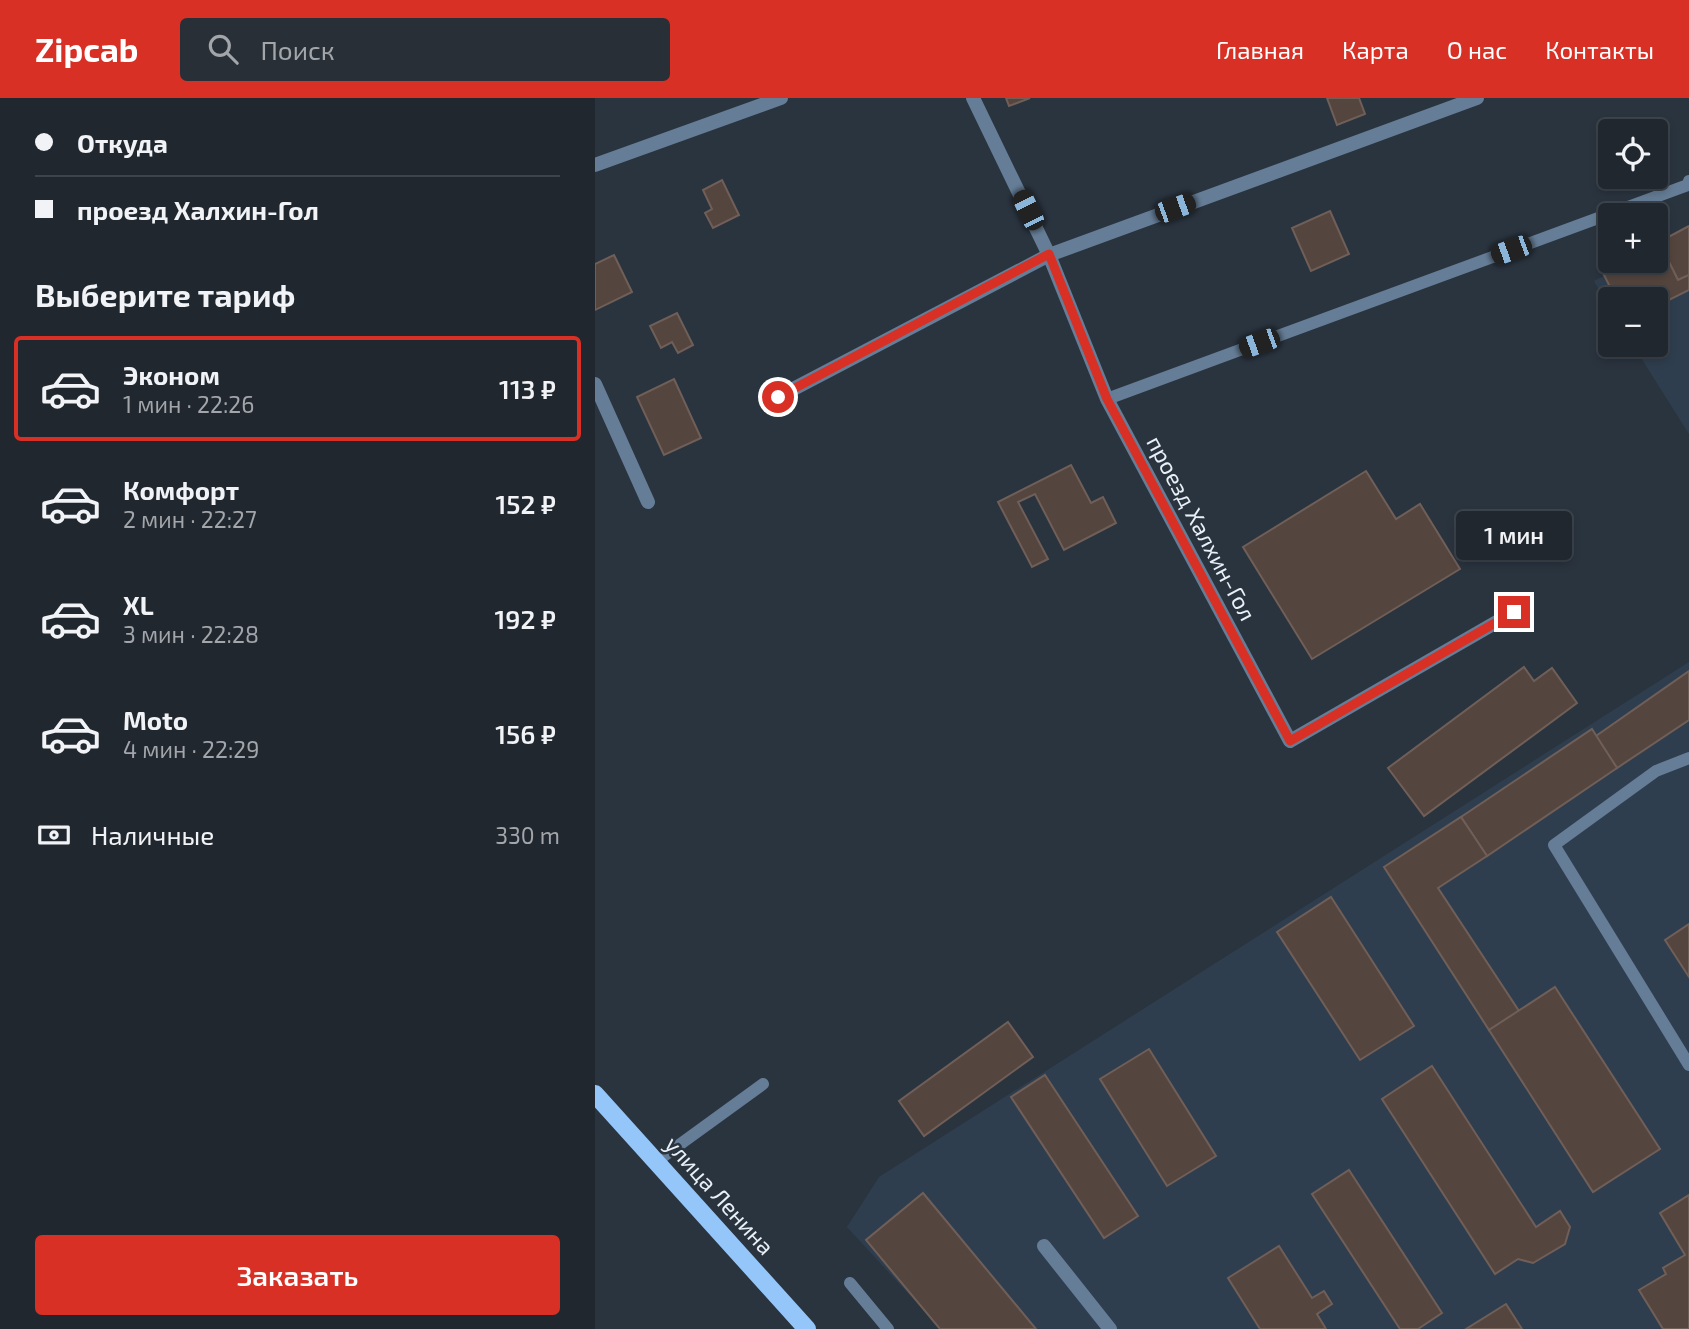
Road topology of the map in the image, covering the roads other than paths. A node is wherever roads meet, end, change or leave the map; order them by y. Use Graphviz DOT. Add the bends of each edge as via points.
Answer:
graph roads {
  1 [pos="781,98"];
  2 [pos="973,98"];
  3 [pos="1477,98"];
  4 [pos="595,165"];
  5 [pos="1689,181"];
  6 [pos="1049,254"];
  7 [pos="595,384"];
  8 [pos="778,397"];
  9 [pos="1107,399"];
  10 [pos="648,502"];
  11 [pos="1514,612"];
  12 [pos="1689,758"];
  13 [pos="1689,1065"];
  14 [pos="763,1084"];
  15 [pos="595,1094"];
  16 [pos="657,1161"];
  17 [pos="1044,1246"];
  18 [pos="849,1283"];
  19 [pos="807,1329"];
  20 [pos="888,1329"];
  21 [pos="1109,1329"];
  1 -- 4 [label="street"];
  2 -- 6 [label="street, проезд Халхин-Гол"];
  3 -- 6 [label="street"];
  5 -- 9 [label="lane" via="1688,186"];
  6 -- 8 [label="street"];
  6 -- 9 [label="street, проезд Халхин-Гол"];
  7 -- 10 [label="street"];
  9 -- 11 [label="street, проезд Халхин-Гол" via="1290,741"];
  12 -- 13 [label="lane" via="1656,771 1554,845"];
  14 -- 16 [label="lane"];
  15 -- 16 [label="main road, улица Ленина"];
  16 -- 19 [label="main road, улица Ленина"];
  17 -- 21 [label="street"];
  18 -- 20 [label="lane"];
}
